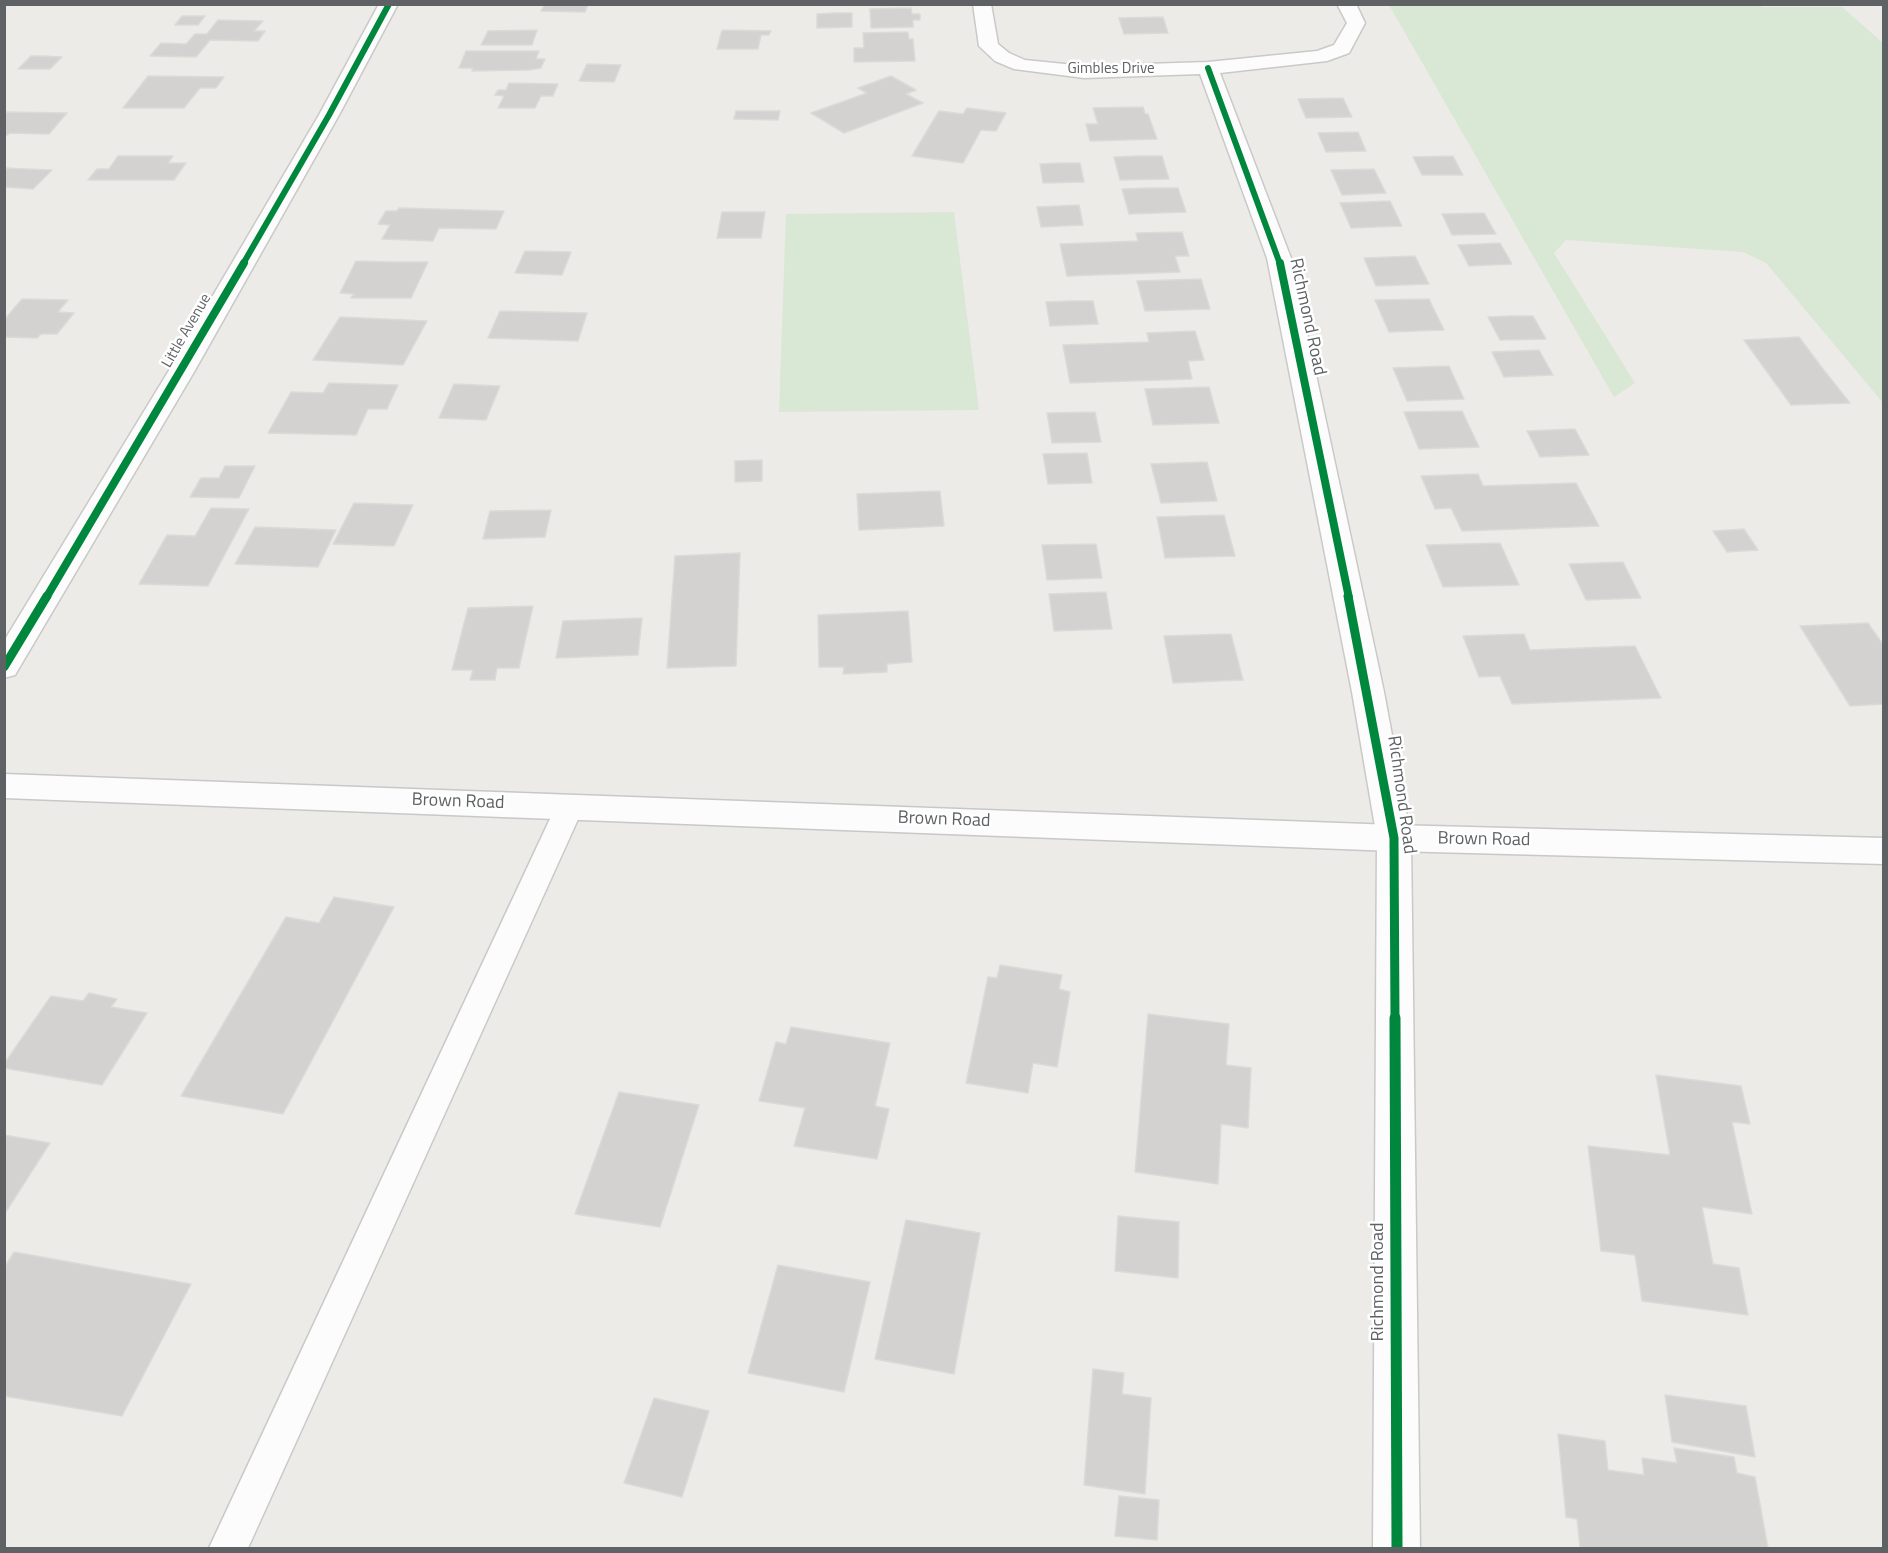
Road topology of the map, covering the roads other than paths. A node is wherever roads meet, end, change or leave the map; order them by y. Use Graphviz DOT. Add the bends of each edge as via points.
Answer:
graph roads {
  1 [pos="388,4"];
  2 [pos="982,4"];
  3 [pos="1346,4"];
  4 [pos="1208,68"];
  5 [pos="4,667"];
  6 [pos="4,786"];
  7 [pos="570,806"];
  8 [pos="1394,838"];
  9 [pos="1884,851"];
  10 [pos="228,1548"];
  11 [pos="1397,1548"];
  1 -- 5 [label="street, Little Avenue" via="193,352"];
  2 -- 4 [label="street, Gimbles Drive" via="989,46 1021,65 1084,72"];
  3 -- 4 [label="street, Gimbles Drive" via="1356,23 1342,48 1320,57"];
  4 -- 8 [label="street, Richmond Road" via="1279,258"];
  6 -- 7 [label="street, Brown Road"];
  7 -- 8 [label="street, Brown Road"];
  7 -- 10 [label="lane"];
  8 -- 9 [label="street, Brown Road"];
  8 -- 11 [label="street, Richmond Road"];
}
